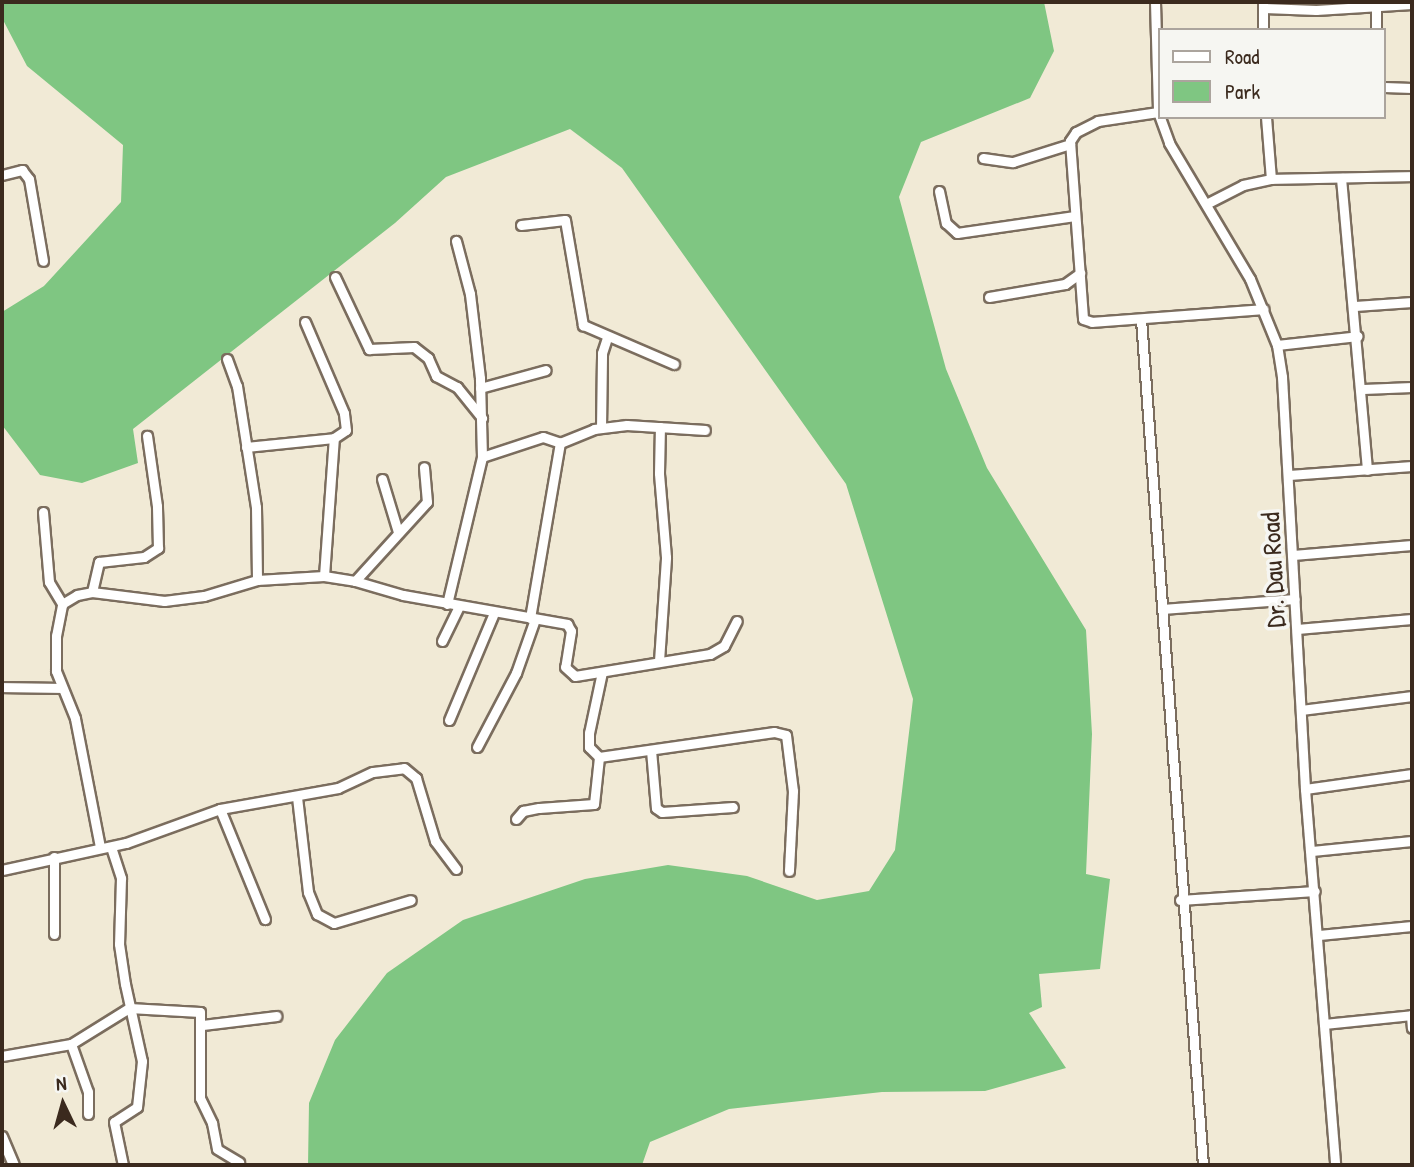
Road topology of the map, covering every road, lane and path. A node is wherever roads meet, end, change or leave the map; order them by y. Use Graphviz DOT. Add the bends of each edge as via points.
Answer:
graph roads {
  1 [pos="1155,2"];
  2 [pos="1409,3"];
  3 [pos="1263,5"];
  4 [pos="1376,5"];
  5 [pos="1263,28"];
  6 [pos="1376,28"];
  7 [pos="1386,88"];
  8 [pos="1412,88"];
  9 [pos="1158,112"];
  10 [pos="1161,119"];
  11 [pos="1266,119"];
  12 [pos="1070,144"];
  13 [pos="983,158"];
  14 [pos="2,175"];
  15 [pos="1412,176"];
  16 [pos="1341,178"];
  17 [pos="1271,179"];
  18 [pos="939,191"];
  19 [pos="1208,203"];
  20 [pos="1075,216"];
  21 [pos="521,225"];
  22 [pos="456,241"];
  23 [pos="43,261"];
  24 [pos="1080,273"];
  25 [pos="335,277"];
  26 [pos="989,297"];
  27 [pos="1412,302"];
  28 [pos="1356,306"];
  29 [pos="1264,309"];
  30 [pos="1141,319"];
  31 [pos="305,322"];
  32 [pos="1358,336"];
  33 [pos="607,338"];
  34 [pos="1277,345"];
  35 [pos="226,359"];
  36 [pos="674,364"];
  37 [pos="546,370"];
  38 [pos="1412,387"];
  39 [pos="480,388"];
  40 [pos="1363,389"];
  41 [pos="483,419"];
  42 [pos="660,427"];
  43 [pos="601,428"];
  44 [pos="705,430"];
  45 [pos="147,436"];
  46 [pos="334,438"];
  47 [pos="560,443"];
  48 [pos="246,447"];
  49 [pos="482,457"];
  50 [pos="1412,466"];
  51 [pos="424,467"];
  52 [pos="1367,470"];
  53 [pos="1289,475"];
  54 [pos="382,479"];
  55 [pos="43,512"];
  56 [pos="398,533"];
  57 [pos="1412,545"];
  58 [pos="1293,555"];
  59 [pos="324,576"];
  60 [pos="257,580"];
  61 [pos="355,581"];
  62 [pos="92,592"];
  63 [pos="1295,599"];
  64 [pos="62,604"];
  65 [pos="447,604"];
  66 [pos="459,606"];
  67 [pos="1162,609"];
  68 [pos="494,613"];
  69 [pos="533,618"];
  70 [pos="1412,619"];
  71 [pos="737,621"];
  72 [pos="1297,629"];
  73 [pos="442,641"];
  74 [pos="659,661"];
  75 [pos="602,672"];
  76 [pos="2,687"];
  77 [pos="60,688"];
  78 [pos="1412,696"];
  79 [pos="1301,710"];
  80 [pos="449,720"];
  81 [pos="477,747"];
  82 [pos="651,750"];
  83 [pos="598,757"];
  84 [pos="1412,774"];
  85 [pos="1305,789"];
  86 [pos="297,797"];
  87 [pos="733,807"];
  88 [pos="220,809"];
  89 [pos="516,819"];
  90 [pos="1412,841"];
  91 [pos="100,847"];
  92 [pos="111,847"];
  93 [pos="1312,851"];
  94 [pos="54,857"];
  95 [pos="456,869"];
  96 [pos="2,870"];
  97 [pos="789,871"];
  98 [pos="1315,891"];
  99 [pos="411,900"];
  100 [pos="1180,900"];
  101 [pos="265,919"];
  102 [pos="1412,926"];
  103 [pos="54,934"];
  104 [pos="1319,935"];
  105 [pos="129,1008"];
  106 [pos="1412,1015"];
  107 [pos="276,1016"];
  108 [pos="1324,1024"];
  109 [pos="203,1025"];
  110 [pos="1412,1028"];
  111 [pos="71,1044"];
  112 [pos="2,1056"];
  113 [pos="88,1114"];
  114 [pos="2,1137"];
  115 [pos="239,1162"];
  116 [pos="14,1165"];
  117 [pos="122,1165"];
  118 [pos="1203,1165"];
  119 [pos="1335,1165"];
  1 -- 9 [label="street, Dr. Dau Road"];
  2 -- 4 [label="street"];
  3 -- 4 [label="street" via="1316,10"];
  3 -- 5 [label="street"];
  4 -- 6 [label="street"];
  7 -- 8 [label="street"];
  9 -- 12 [label="street" via="1098,121 1076,132"];
  10 -- 19 [label="street, Dr. Dau Road" via="1170,143"];
  11 -- 17 [label="street"];
  12 -- 13 [label="street" via="1013,162"];
  12 -- 20 [label="street"];
  14 -- 23 [label="street" via="22,170 29,179"];
  15 -- 16 [label="street"];
  16 -- 17 [label="street"];
  16 -- 28 [label="street"];
  17 -- 19 [label="street" via="1243,185"];
  18 -- 20 [label="street" via="946,223 957,233"];
  19 -- 29 [label="street, Dr. Dau Road"];
  20 -- 24 [label="street"];
  21 -- 33 [label="street" via="565,220 581,320 590,332"];
  22 -- 39 [label="street" via="470,295"];
  24 -- 26 [label="street" via="1065,284"];
  24 -- 30 [label="street" via="1084,321"];
  25 -- 41 [label="street" via="369,349 414,347 428,358 436,376 457,387"];
  27 -- 28 [label="street"];
  28 -- 32 [label="street"];
  29 -- 30 [label="street"];
  29 -- 34 [label="street, Dr. Dau Road"];
  30 -- 67 [label="street"];
  31 -- 46 [label="street" via="344,413 346,430"];
  32 -- 34 [label="street"];
  32 -- 40 [label="street"];
  33 -- 36 [label="street"];
  33 -- 43 [label="street" via="602,353"];
  34 -- 53 [label="street, Dr. Dau Road"];
  35 -- 48 [label="street" via="237,386"];
  37 -- 39 [label="street"];
  38 -- 40 [label="street"];
  39 -- 41 [label="street"];
  40 -- 52 [label="street"];
  41 -- 49 [label="street"];
  42 -- 43 [label="street"];
  42 -- 44 [label="street"];
  42 -- 74 [label="street" via="666,557"];
  43 -- 47 [label="street"];
  45 -- 62 [label="street" via="158,548 144,557 99,562"];
  46 -- 48 [label="street"];
  46 -- 59 [label="street"];
  47 -- 49 [label="street" via="543,437"];
  47 -- 69 [label="street"];
  48 -- 60 [label="street" via="259,528"];
  49 -- 65 [label="street"];
  50 -- 52 [label="street"];
  51 -- 56 [label="street" via="427,502"];
  52 -- 53 [label="street"];
  53 -- 58 [label="street, Dr. Dau Road"];
  54 -- 56 [label="street"];
  55 -- 64 [label="street" via="50,583"];
  56 -- 61 [label="street"];
  57 -- 58 [label="street"];
  58 -- 63 [label="street, Dr. Dau Road"];
  59 -- 60 [label="street"];
  59 -- 61 [label="street"];
  60 -- 62 [label="street" via="204,596 164,601"];
  61 -- 65 [label="street"];
  62 -- 64 [label="street"];
  63 -- 67 [label="street"];
  63 -- 72 [label="street, Dr. Dau Road"];
  64 -- 77 [label="street" via="55,651"];
  65 -- 66 [label="street"];
  66 -- 68 [label="street"];
  66 -- 73 [label="street"];
  67 -- 100 [label="street"];
  68 -- 69 [label="street"];
  68 -- 80 [label="street"];
  69 -- 75 [label="street" via="569,627 565,667 569,675"];
  69 -- 81 [label="street" via="516,673"];
  70 -- 72 [label="street"];
  71 -- 74 [label="street" via="718,651"];
  72 -- 79 [label="street, Dr. Dau Road"];
  74 -- 75 [label="street"];
  75 -- 83 [label="street" via="589,733 589,747"];
  76 -- 77 [label="street"];
  77 -- 91 [label="street" via="75,718"];
  78 -- 79 [label="street"];
  79 -- 85 [label="street, Dr. Dau Road"];
  82 -- 83 [label="street"];
  82 -- 87 [label="street" via="656,808 662,812"];
  82 -- 97 [label="street" via="774,732 786,735 793,791"];
  83 -- 89 [label="street" via="594,804 538,808 523,811"];
  84 -- 85 [label="street"];
  85 -- 93 [label="street, Dr. Dau Road"];
  86 -- 88 [label="street"];
  86 -- 95 [label="street" via="354,783 373,772 412,770 435,841"];
  86 -- 99 [label="street" via="308,892 317,914 334,923"];
  88 -- 92 [label="street"];
  88 -- 101 [label="street"];
  90 -- 93 [label="street"];
  91 -- 92 [label="street"];
  91 -- 94 [label="street"];
  92 -- 105 [label="street" via="121,878 119,944"];
  93 -- 98 [label="street, Dr. Dau Road"];
  94 -- 96 [label="street"];
  94 -- 103 [label="street"];
  98 -- 100 [label="street"];
  98 -- 104 [label="street, Dr. Dau Road"];
  100 -- 118 [label="street"];
  102 -- 104 [label="street"];
  104 -- 108 [label="street, Dr. Dau Road"];
  105 -- 109 [label="street" via="198,1011"];
  105 -- 111 [label="street"];
  105 -- 117 [label="street" via="142,1072 136,1107 114,1122"];
  106 -- 108 [label="street"];
  106 -- 110 [label="street"];
  107 -- 109 [label="street"];
  108 -- 119 [label="street, Dr. Dau Road"];
  109 -- 115 [label="street" via="200,1098 212,1123 216,1149"];
  111 -- 112 [label="street"];
  111 -- 113 [label="street" via="88,1092"];
  114 -- 116 [label="main road"];
}
